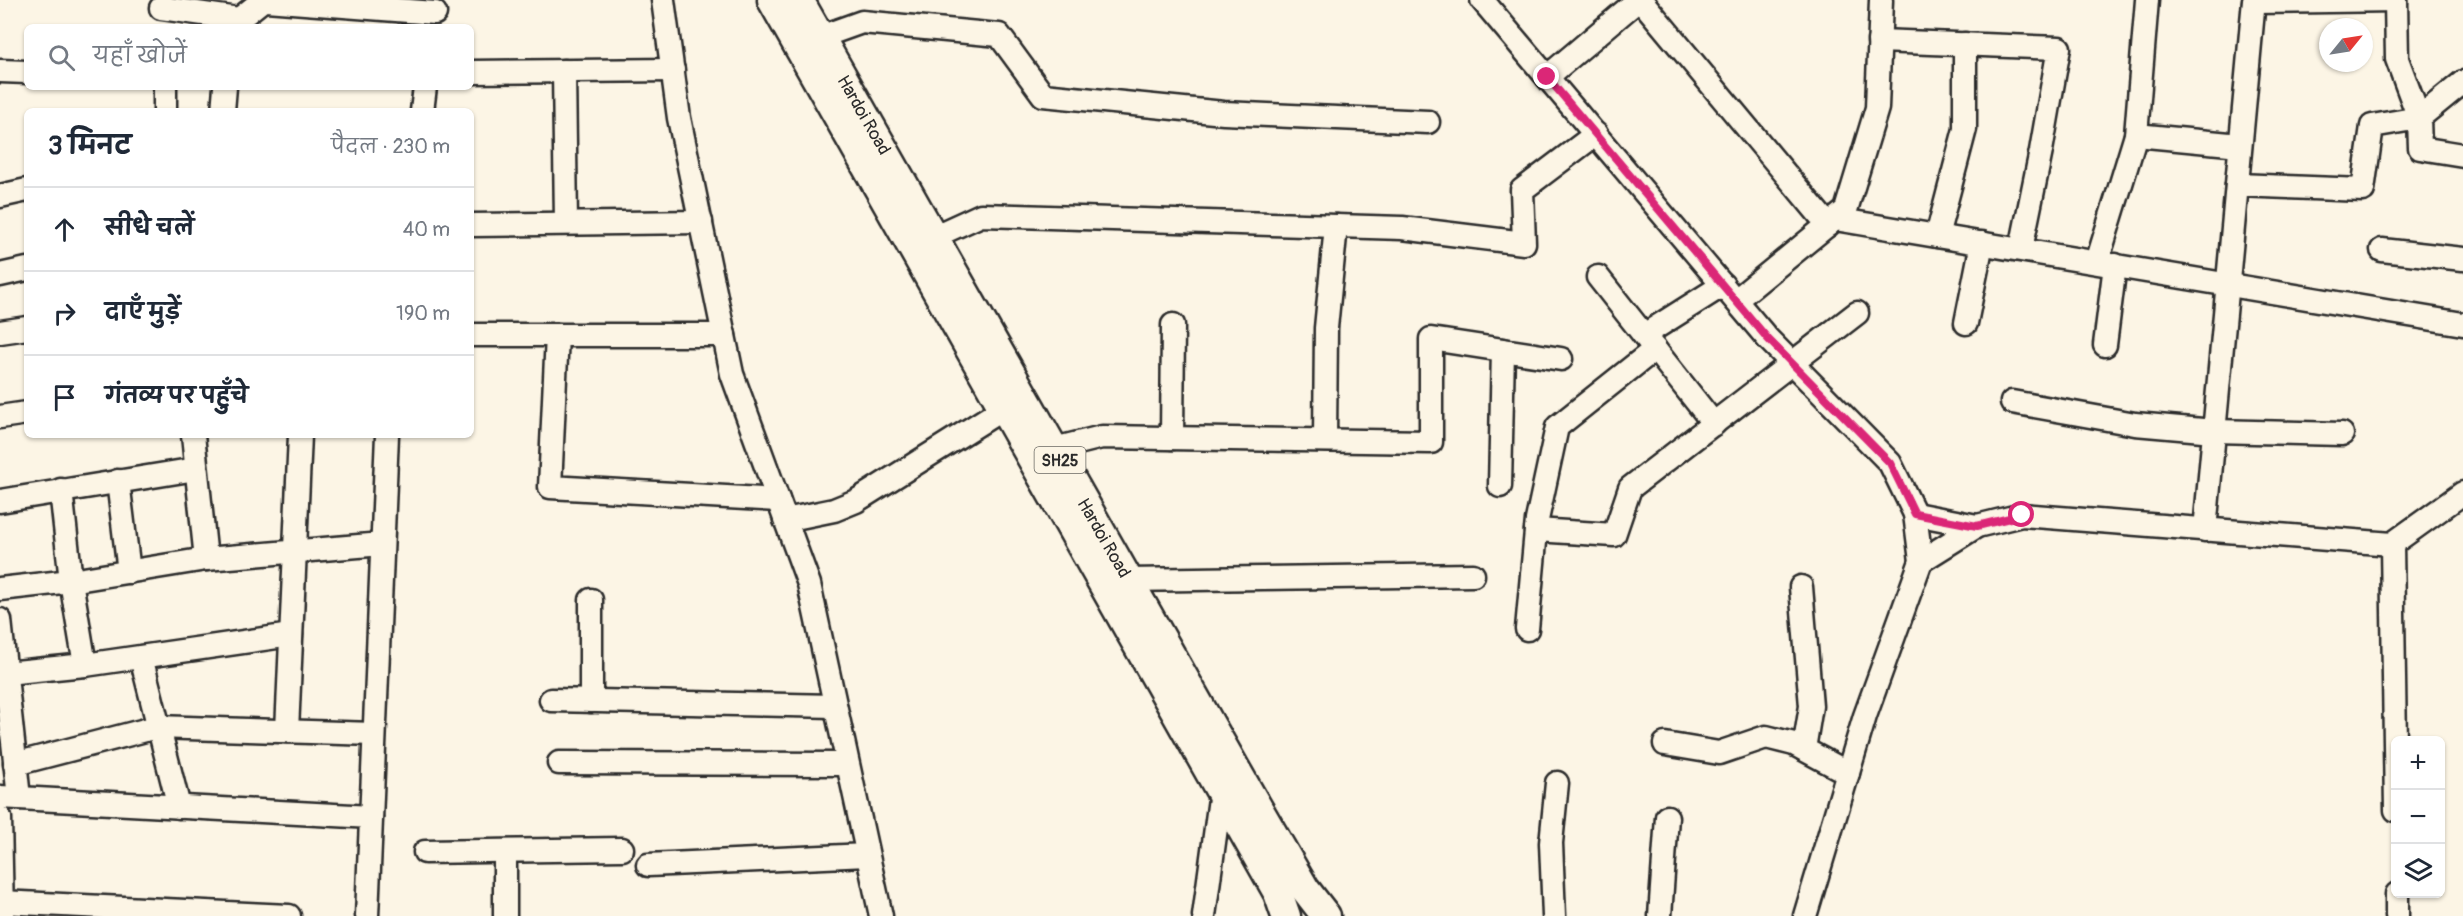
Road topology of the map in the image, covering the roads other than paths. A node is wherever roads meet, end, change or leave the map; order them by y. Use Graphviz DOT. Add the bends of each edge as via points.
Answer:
graph roads {
  1 [pos="265,0"];
  2 [pos="663,0"];
  3 [pos="771,0"];
  4 [pos="799,0"];
  5 [pos="1482,0"];
  6 [pos="1639,0"];
  7 [pos="1881,0"];
  8 [pos="2147,0"];
  9 [pos="2396,0"];
  10 [pos="2254,1"];
  11 [pos="161,12"];
  12 [pos="435,13"];
  13 [pos="819,37"];
  14 [pos="1879,41"];
  15 [pos="1965,45"];
  16 [pos="673,70"];
  17 [pos="0,71"];
  18 [pos="564,71"];
  19 [pos="24,72"];
  20 [pos="474,72"];
  21 [pos="1547,77"];
  22 [pos="2463,82"];
  23 [pos="165,90"];
  24 [pos="225,90"];
  25 [pos="425,90"];
  26 [pos="165,108"];
  27 [pos="223,108"];
  28 [pos="422,108"];
  29 [pos="2419,118"];
  30 [pos="1428,122"];
  31 [pos="1596,134"];
  32 [pos="2136,135"];
  33 [pos="2240,145"];
  34 [pos="2463,155"];
  35 [pos="2237,184"];
  36 [pos="24,191"];
  37 [pos="0,196"];
  38 [pos="701,222"];
  39 [pos="1831,222"];
  40 [pos="566,223"];
  41 [pos="474,225"];
  42 [pos="1336,226"];
  43 [pos="1937,236"];
  44 [pos="933,237"];
  45 [pos="1982,243"];
  46 [pos="2021,249"];
  47 [pos="2382,250"];
  48 [pos="2463,259"];
  49 [pos="2106,263"];
  50 [pos="24,270"];
  51 [pos="0,275"];
  52 [pos="1598,277"];
  53 [pos="2228,284"];
  54 [pos="1730,293"];
  55 [pos="1857,313"];
  56 [pos="1966,323"];
  57 [pos="2463,324"];
  58 [pos="1173,325"];
  59 [pos="24,328"];
  60 [pos="0,332"];
  61 [pos="724,334"];
  62 [pos="474,335"];
  63 [pos="557,335"];
  64 [pos="1649,342"];
  65 [pos="2105,345"];
  66 [pos="1503,350"];
  67 [pos="1561,359"];
  68 [pos="1793,364"];
  69 [pos="2012,402"];
  70 [pos="1004,408"];
  71 [pos="24,413"];
  72 [pos="0,417"];
  73 [pos="1714,424"];
  74 [pos="2214,430"];
  75 [pos="2342,434"];
  76 [pos="193,438"];
  77 [pos="300,438"];
  78 [pos="387,438"];
  79 [pos="1172,438"];
  80 [pos="1325,440"];
  81 [pos="1044,454"];
  82 [pos="196,469"];
  83 [pos="118,481"];
  84 [pos="1500,486"];
  85 [pos="61,490"];
  86 [pos="2463,493"];
  87 [pos="0,501"];
  88 [pos="782,510"];
  89 [pos="1915,514"];
  90 [pos="1977,526"];
  91 [pos="1536,530"];
  92 [pos="2205,530"];
  93 [pos="382,544"];
  94 [pos="2392,544"];
  95 [pos="295,552"];
  96 [pos="206,559"];
  97 [pos="1921,561"];
  98 [pos="129,572"];
  99 [pos="1473,575"];
  100 [pos="1128,580"];
  101 [pos="71,581"];
  102 [pos="1801,587"];
  103 [pos="0,589"];
  104 [pos="591,600"];
  105 [pos="0,620"];
  106 [pos="1527,628"];
  107 [pos="291,635"];
  108 [pos="141,657"];
  109 [pos="85,664"];
  110 [pos="6,673"];
  111 [pos="551,700"];
  112 [pos="591,701"];
  113 [pos="834,706"];
  114 [pos="157,727"];
  115 [pos="287,731"];
  116 [pos="374,734"];
  117 [pos="1665,744"];
  118 [pos="1804,749"];
  119 [pos="15,764"];
  120 [pos="559,764"];
  121 [pos="847,764"];
  122 [pos="1848,773"];
  123 [pos="1557,783"];
  124 [pos="1231,784"];
  125 [pos="2396,790"];
  126 [pos="10,798"];
  127 [pos="179,807"];
  128 [pos="371,817"];
  129 [pos="1666,817"];
  130 [pos="0,818"];
  131 [pos="622,849"];
  132 [pos="425,852"];
  133 [pos="506,852"];
  134 [pos="867,855"];
  135 [pos="648,865"];
  136 [pos="2397,898"];
  137 [pos="2,909"];
  138 [pos="71,911"];
  139 [pos="240,915"];
  140 [pos="289,916"];
  141 [pos="367,916"];
  142 [pos="504,916"];
  143 [pos="881,916"];
  144 [pos="1204,916"];
  145 [pos="1286,916"];
  146 [pos="1326,916"];
  147 [pos="1554,916"];
  148 [pos="1660,916"];
  149 [pos="1806,916"];
  150 [pos="2397,916"];
  1 -- 11 [label="street" via="239,19"];
  1 -- 12 [label="street"];
  2 -- 16 [label="street"];
  3 -- 70 [label="main road, Hardoi Road / SH25"];
  4 -- 13 [label="main road, Hardoi Road / SH25"];
  5 -- 21 [label="street"];
  6 -- 21 [label="street"];
  6 -- 39 [label="street"];
  7 -- 14 [label="street"];
  8 -- 32 [label="street"];
  9 -- 10 [label="street"];
  9 -- 29 [label="street" via="2397,59"];
  10 -- 33 [label="street"];
  13 -- 30 [label="street" via="862,22 999,35 1044,95 1224,113"];
  13 -- 44 [label="main road, Hardoi Road / SH25"];
  14 -- 15 [label="street"];
  14 -- 39 [label="street" via="1877,108 1846,210"];
  15 -- 43 [label="street" via="1965,129"];
  15 -- 46 [label="street" via="2059,48"];
  16 -- 18 [label="street"];
  16 -- 38 [label="street"];
  17 -- 19 [label="street"];
  18 -- 20 [label="street"];
  18 -- 40 [label="street"];
  21 -- 31 [label="street"];
  22 -- 29 [label="street"];
  23 -- 26 [label="street"];
  24 -- 27 [label="street"];
  25 -- 28 [label="street"];
  29 -- 34 [label="street" via="2420,148"];
  29 -- 35 [label="street" via="2372,126 2363,190"];
  31 -- 42 [label="street" via="1522,190 1524,243 1402,228"];
  31 -- 54 [label="street"];
  32 -- 33 [label="street"];
  32 -- 49 [label="street"];
  33 -- 35 [label="street"];
  35 -- 53 [label="street"];
  36 -- 37 [label="street"];
  38 -- 40 [label="street"];
  38 -- 61 [label="street"];
  39 -- 43 [label="street"];
  39 -- 54 [label="street"];
  40 -- 41 [label="street"];
  42 -- 44 [label="street" via="981,215"];
  42 -- 80 [label="street" via="1326,328"];
  43 -- 45 [label="street"];
  44 -- 81 [label="main road, Hardoi Road / SH25"];
  45 -- 46 [label="street"];
  45 -- 56 [label="street"];
  46 -- 49 [label="street"];
  47 -- 48 [label="street"];
  49 -- 53 [label="street"];
  49 -- 65 [label="street"];
  50 -- 51 [label="street"];
  52 -- 64 [label="street"];
  53 -- 57 [label="street"];
  53 -- 74 [label="street"];
  54 -- 64 [label="street"];
  54 -- 68 [label="street"];
  55 -- 68 [label="street"];
  58 -- 79 [label="street"];
  59 -- 60 [label="street"];
  61 -- 63 [label="street"];
  61 -- 88 [label="street" via="732,374"];
  62 -- 63 [label="street"];
  63 -- 88 [label="street" via="550,487"];
  64 -- 73 [label="street"];
  64 -- 91 [label="street" via="1557,427"];
  66 -- 67 [label="street"];
  66 -- 80 [label="street" via="1431,339 1431,442"];
  66 -- 84 [label="street"];
  68 -- 73 [label="street"];
  68 -- 89 [label="street" via="1890,463"];
  69 -- 74 [label="street" via="2135,424"];
  70 -- 81 [label="main road, Hardoi Road / SH25"];
  70 -- 88 [label="street" via="856,501 834,510"];
  71 -- 72 [label="street"];
  73 -- 91 [label="street" via="1630,488 1614,535"];
  74 -- 75 [label="street"];
  74 -- 92 [label="street"];
  76 -- 82 [label="street"];
  77 -- 95 [label="street"];
  78 -- 93 [label="street"];
  79 -- 80 [label="street"];
  79 -- 81 [label="street" via="1102,437"];
  81 -- 100 [label="main road, Hardoi Road / SH25"];
  81 -- 124 [label="main road, Hardoi Road / SH25"];
  82 -- 83 [label="street"];
  82 -- 96 [label="street"];
  83 -- 85 [label="street"];
  83 -- 98 [label="street"];
  85 -- 87 [label="street"];
  85 -- 101 [label="street"];
  86 -- 94 [label="street"];
  88 -- 113 [label="street" via="809,584"];
  89 -- 90 [label="street"];
  89 -- 97 [label="street"];
  90 -- 92 [label="street" via="2022,515"];
  90 -- 97 [label="street"];
  91 -- 106 [label="street"];
  92 -- 94 [label="street"];
  93 -- 95 [label="street"];
  93 -- 116 [label="street"];
  94 -- 125 [label="street"];
  95 -- 96 [label="street"];
  95 -- 107 [label="street"];
  96 -- 98 [label="street"];
  97 -- 122 [label="street"];
  98 -- 101 [label="street"];
  99 -- 100 [label="street"];
  100 -- 124 [label="main road, Hardoi Road / SH25"];
  101 -- 103 [label="street"];
  101 -- 109 [label="street"];
  102 -- 118 [label="street" via="1811,706"];
  104 -- 112 [label="street"];
  105 -- 110 [label="street"];
  107 -- 108 [label="street"];
  107 -- 115 [label="street"];
  108 -- 109 [label="street"];
  108 -- 114 [label="street"];
  109 -- 110 [label="street"];
  110 -- 119 [label="street"];
  111 -- 112 [label="street"];
  112 -- 113 [label="street"];
  113 -- 121 [label="street"];
  114 -- 115 [label="street"];
  114 -- 119 [label="street"];
  114 -- 127 [label="street"];
  115 -- 116 [label="street"];
  116 -- 128 [label="street"];
  117 -- 118 [label="street" via="1719,753 1766,737"];
  118 -- 122 [label="street"];
  119 -- 126 [label="street"];
  120 -- 121 [label="street"];
  121 -- 134 [label="street"];
  122 -- 149 [label="street"];
  123 -- 147 [label="street" via="1551,843"];
  124 -- 144 [label="street"];
  124 -- 145 [label="main road, Hardoi Road / SH25"];
  124 -- 146 [label="main road, Hardoi Road / SH25"];
  126 -- 127 [label="street"];
  127 -- 128 [label="street"];
  128 -- 141 [label="street"];
  129 -- 148 [label="street"];
  130 -- 137 [label="street"];
  131 -- 133 [label="street"];
  132 -- 133 [label="street"];
  133 -- 142 [label="street"];
  134 -- 135 [label="street"];
  134 -- 143 [label="street"];
  136 -- 150 [label="street"];
  137 -- 138 [label="street"];
  138 -- 139 [label="street"];
  139 -- 140 [label="street"];
}
